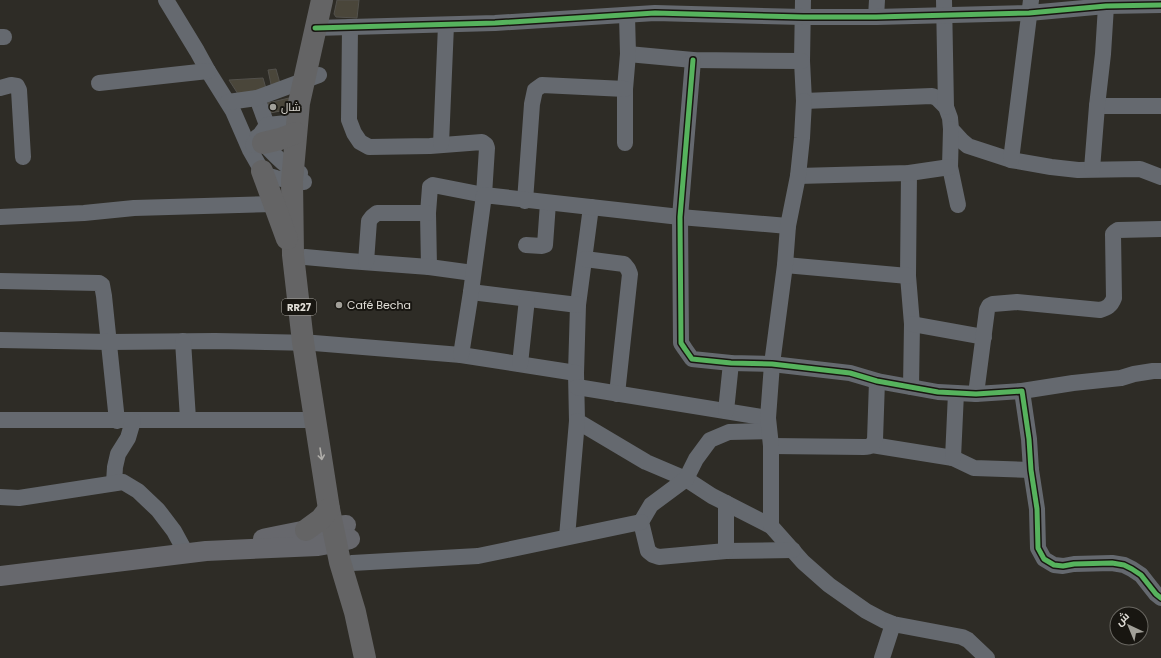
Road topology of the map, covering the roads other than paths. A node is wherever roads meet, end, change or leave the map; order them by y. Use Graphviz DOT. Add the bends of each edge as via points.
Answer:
graph roads {
  1 [pos="166,0"];
  2 [pos="322,0"];
  3 [pos="333,0"];
  4 [pos="803,0"];
  5 [pos="877,0"];
  6 [pos="656,6"];
  7 [pos="1030,6"];
  8 [pos="1106,6"];
  9 [pos="1161,6"];
  10 [pos="944,8"];
  11 [pos="627,15"];
  12 [pos="803,17"];
  13 [pos="876,17"];
  14 [pos="446,25"];
  15 [pos="350,27"];
  16 [pos="321,28"];
  17 [pos="628,54"];
  18 [pos="693,60"];
  19 [pos="802,61"];
  20 [pos="208,71"];
  21 [pos="312,78"];
  22 [pos="99,83"];
  23 [pos="0,88"];
  24 [pos="625,89"];
  25 [pos="257,98"];
  26 [pos="804,101"];
  27 [pos="1096,106"];
  28 [pos="1161,106"];
  29 [pos="231,107"];
  30 [pos="946,107"];
  31 [pos="297,128"];
  32 [pos="951,129"];
  33 [pos="259,139"];
  34 [pos="624,143"];
  35 [pos="441,144"];
  36 [pos="23,157"];
  37 [pos="1011,160"];
  38 [pos="950,167"];
  39 [pos="1092,169"];
  40 [pos="262,171"];
  41 [pos="909,173"];
  42 [pos="798,176"];
  43 [pos="298,177"];
  44 [pos="1161,177"];
  45 [pos="484,196"];
  46 [pos="525,201"];
  47 [pos="548,203"];
  48 [pos="274,204"];
  49 [pos="958,205"];
  50 [pos="591,207"];
  51 [pos="428,213"];
  52 [pos="0,217"];
  53 [pos="680,218"];
  54 [pos="788,226"];
  55 [pos="1161,229"];
  56 [pos="526,245"];
  57 [pos="299,256"];
  58 [pos="584,259"];
  59 [pos="366,262"];
  60 [pos="785,265"];
  61 [pos="429,266"];
  62 [pos="473,273"];
  63 [pos="908,276"];
  64 [pos="0,281"];
  65 [pos="471,292"];
  66 [pos="527,299"];
  67 [pos="578,305"];
  68 [pos="912,324"];
  69 [pos="984,336"];
  70 [pos="0,340"];
  71 [pos="183,341"];
  72 [pos="109,342"];
  73 [pos="309,342"];
  74 [pos="461,355"];
  75 [pos="731,363"];
  76 [pos="520,364"];
  77 [pos="772,364"];
  78 [pos="1161,371"];
  79 [pos="576,380"];
  80 [pos="878,381"];
  81 [pos="911,387"];
  82 [pos="1022,391"];
  83 [pos="956,393"];
  84 [pos="617,394"];
  85 [pos="976,394"];
  86 [pos="726,411"];
  87 [pos="188,419"];
  88 [pos="0,420"];
  89 [pos="316,420"];
  90 [pos="125,421"];
  91 [pos="576,421"];
  92 [pos="769,432"];
  93 [pos="872,445"];
  94 [pos="953,458"];
  95 [pos="1031,470"];
  96 [pos="686,479"];
  97 [pos="114,483"];
  98 [pos="0,498"];
  99 [pos="726,503"];
  100 [pos="642,522"];
  101 [pos="771,526"];
  102 [pos="567,537"];
  103 [pos="334,538"];
  104 [pos="793,550"];
  105 [pos="726,551"];
  106 [pos="186,553"];
  107 [pos="0,576"];
  108 [pos="1161,598"];
  109 [pos="893,624"];
  110 [pos="365,658"];
  111 [pos="882,658"];
  112 [pos="987,658"];
  1 -- 20 [label="street"];
  2 -- 16 [label="highway, RR27"];
  3 -- 16 [label="highway, RR27"];
  4 -- 12 [label="street"];
  5 -- 13 [label="street"];
  6 -- 11 [label="street"];
  6 -- 12 [label="street"];
  7 -- 8 [label="street"];
  7 -- 10 [label="street" via="976,13"];
  7 -- 37 [label="street"];
  8 -- 9 [label="street"];
  8 -- 27 [label="street"];
  10 -- 13 [label="street"];
  10 -- 30 [label="street"];
  11 -- 14 [label="street"];
  11 -- 17 [label="street"];
  12 -- 13 [label="street"];
  12 -- 19 [label="street"];
  14 -- 15 [label="street"];
  14 -- 35 [label="street"];
  15 -- 16 [label="street"];
  15 -- 35 [label="street" via="349,120 360,142 370,147"];
  16 -- 21 [label="highway, RR27"];
  17 -- 18 [label="street"];
  17 -- 24 [label="street"];
  18 -- 19 [label="street"];
  18 -- 53 [label="street"];
  19 -- 26 [label="street"];
  20 -- 22 [label="street"];
  20 -- 29 [label="street"];
  21 -- 25 [label="street"];
  21 -- 31 [label="highway, RR27" via="300,103"];
  21 -- 43 [label="highway, RR27"];
  23 -- 36 [label="street" via="11,85 17,86 19,90"];
  24 -- 34 [label="street"];
  24 -- 46 [label="street" via="542,85 535,90"];
  25 -- 29 [label="street"];
  25 -- 33 [label="street"];
  26 -- 30 [label="street" via="932,96"];
  26 -- 42 [label="street"];
  27 -- 28 [label="street"];
  27 -- 39 [label="street"];
  29 -- 33 [label="street"];
  30 -- 32 [label="street"];
  31 -- 33 [label="highway" via="280,139"];
  31 -- 43 [label="highway, RR27"];
  32 -- 37 [label="street" via="968,146"];
  32 -- 38 [label="street"];
  33 -- 40 [label="street"];
  33 -- 43 [label="street"];
  35 -- 45 [label="street" via="482,142 486,145"];
  37 -- 39 [label="street" via="1058,168"];
  38 -- 41 [label="street"];
  38 -- 49 [label="street"];
  39 -- 44 [label="street" via="1140,169"];
  40 -- 43 [label="street" via="269,176"];
  40 -- 48 [label="highway"];
  41 -- 42 [label="street"];
  41 -- 63 [label="street"];
  42 -- 54 [label="street"];
  43 -- 57 [label="highway, RR27"];
  45 -- 46 [label="street"];
  45 -- 51 [label="street" via="433,185 429,190"];
  45 -- 62 [label="street"];
  46 -- 47 [label="street"];
  47 -- 50 [label="street"];
  47 -- 56 [label="street" via="545,245"];
  48 -- 52 [label="street" via="134,208"];
  48 -- 57 [label="highway"];
  50 -- 53 [label="street"];
  50 -- 58 [label="street"];
  51 -- 59 [label="street" via="377,213 372,216 369,221"];
  51 -- 61 [label="street"];
  53 -- 54 [label="street"];
  53 -- 75 [label="street" via="684,349 692,359"];
  54 -- 60 [label="street"];
  55 -- 69 [label="street" via="1118,230 1113,234 1114,298 1112,304 1106,308 1100,310 1017,302 993,304 987,310"];
  57 -- 59 [label="street"];
  57 -- 73 [label="highway, RR27"];
  58 -- 67 [label="street"];
  58 -- 84 [label="street" via="624,264 630,274"];
  59 -- 61 [label="street"];
  60 -- 63 [label="street"];
  60 -- 77 [label="street"];
  61 -- 62 [label="street"];
  62 -- 65 [label="street"];
  63 -- 68 [label="street"];
  64 -- 72 [label="street" via="99,283 102,285 104,296"];
  65 -- 66 [label="street"];
  65 -- 74 [label="street"];
  66 -- 67 [label="street"];
  66 -- 76 [label="street"];
  67 -- 79 [label="street"];
  68 -- 69 [label="street"];
  68 -- 81 [label="street"];
  69 -- 85 [label="street"];
  70 -- 72 [label="street"];
  71 -- 72 [label="street"];
  71 -- 73 [label="street"];
  71 -- 87 [label="street"];
  72 -- 90 [label="street"];
  73 -- 74 [label="street"];
  73 -- 89 [label="highway, RR27"];
  73 -- 103 [label="highway, RR27" via="333,440"];
  74 -- 76 [label="street"];
  75 -- 77 [label="street"];
  75 -- 86 [label="street"];
  76 -- 79 [label="street"];
  77 -- 80 [label="street" via="850,373"];
  77 -- 92 [label="street"];
  78 -- 82 [label="street"];
  79 -- 84 [label="street"];
  79 -- 91 [label="street"];
  80 -- 81 [label="street"];
  80 -- 93 [label="street" via="875,440"];
  81 -- 83 [label="street"];
  82 -- 85 [label="street"];
  82 -- 95 [label="street"];
  83 -- 85 [label="street"];
  83 -- 94 [label="street"];
  84 -- 86 [label="street"];
  86 -- 92 [label="street"];
  87 -- 89 [label="street"];
  87 -- 90 [label="street"];
  88 -- 90 [label="street"];
  89 -- 103 [label="highway, RR27, one-way"];
  90 -- 97 [label="street" via="128,438 118,454"];
  91 -- 96 [label="street" via="646,462"];
  91 -- 102 [label="street"];
  92 -- 93 [label="street" via="864,447"];
  92 -- 96 [label="street" via="729,432 710,440"];
  92 -- 101 [label="street"];
  93 -- 94 [label="street"];
  94 -- 95 [label="street" via="974,468"];
  95 -- 108 [label="street" via="1037,509 1038,548 1044,559 1054,565 1124,565 1141,575"];
  96 -- 99 [label="street"];
  96 -- 100 [label="street" via="651,505"];
  97 -- 98 [label="street" via="20,498"];
  97 -- 106 [label="street" via="123,482 138,491 158,510"];
  99 -- 101 [label="street"];
  99 -- 105 [label="street"];
  100 -- 102 [label="street"];
  100 -- 105 [label="street" via="648,551 653,555 659,557"];
  101 -- 104 [label="street"];
  102 -- 103 [label="street" via="478,556"];
  103 -- 106 [label="main road"];
  103 -- 110 [label="highway, RR27"];
  104 -- 105 [label="street"];
  104 -- 109 [label="street" via="829,585 866,611"];
  106 -- 107 [label="main road"];
  109 -- 111 [label="street"];
  109 -- 112 [label="street" via="962,637"];
}
